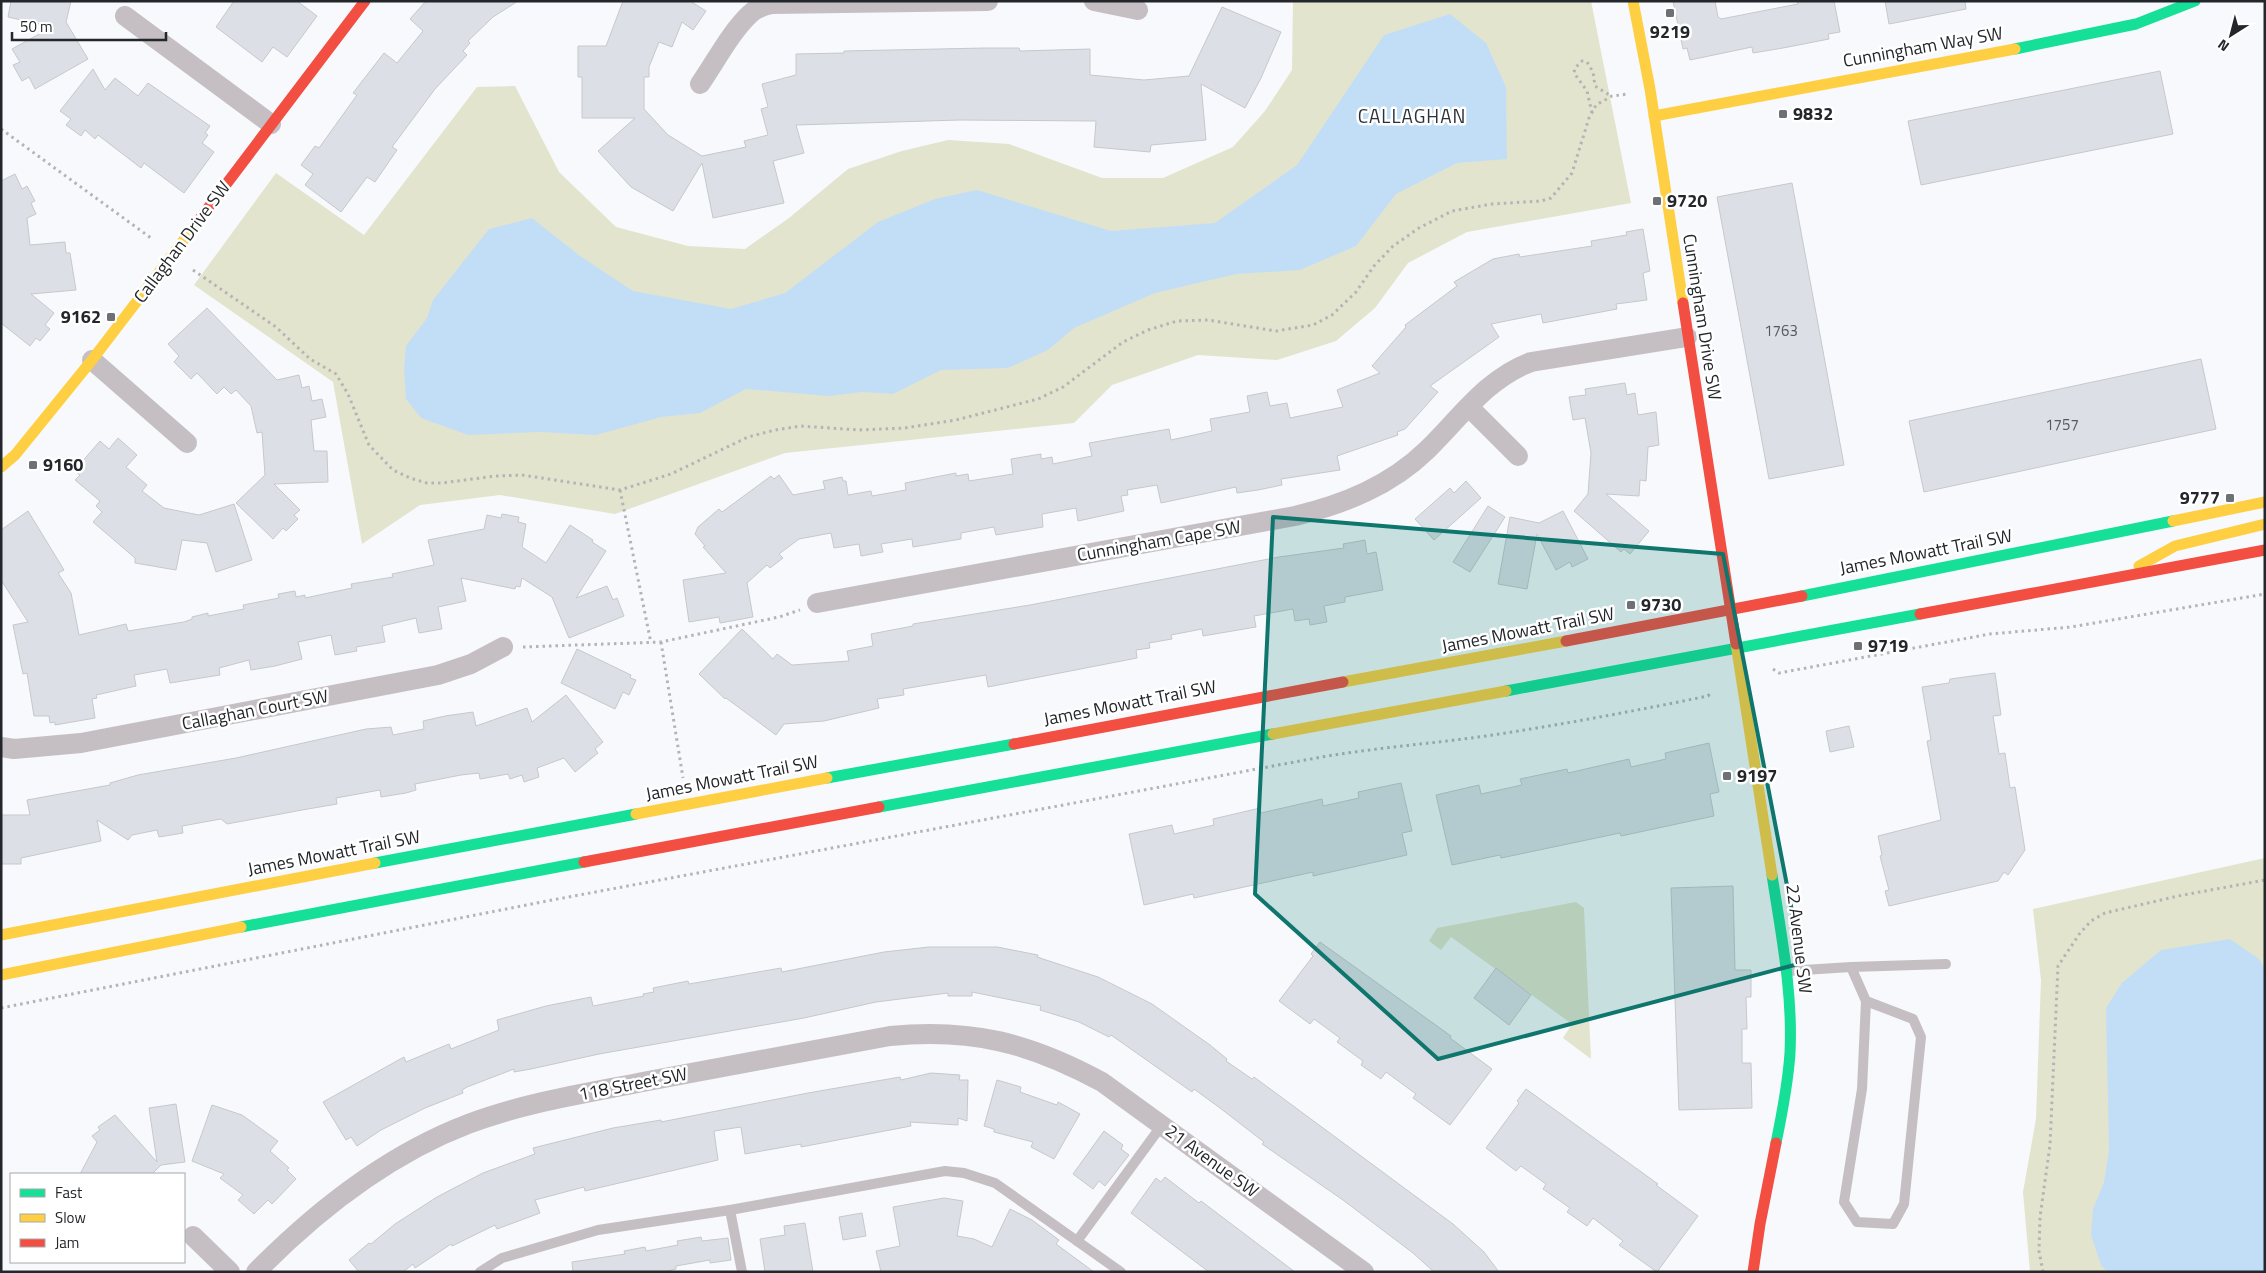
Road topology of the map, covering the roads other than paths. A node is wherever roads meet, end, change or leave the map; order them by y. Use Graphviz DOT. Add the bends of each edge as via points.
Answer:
graph roads {
  1 [pos="365,1"];
  2 [pos="988,1"];
  3 [pos="1094,1"];
  4 [pos="1633,1"];
  5 [pos="2195,1"];
  6 [pos="771,3"];
  7 [pos="1138,10"];
  8 [pos="125,16"];
  9 [pos="700,84"];
  10 [pos="1654,116"];
  11 [pos="271,124"];
  12 [pos="1687,337"];
  13 [pos="92,360"];
  14 [pos="1469,407"];
  15 [pos="187,443"];
  16 [pos="1518,456"];
  17 [pos="1,467"];
  18 [pos="2265,502"];
  19 [pos="2265,524"];
  20 [pos="2265,550"];
  21 [pos="2118,577"];
  22 [pos="817,604"];
  23 [pos="1731,610"];
  24 [pos="503,647"];
  25 [pos="1737,648"];
  26 [pos="1,747"];
  27 [pos="1,935"];
  28 [pos="1946,964"];
  29 [pos="1851,967"];
  30 [pos="1787,971"];
  31 [pos="1,975"];
  32 [pos="1866,1001"];
  33 [pos="1055,1058"];
  34 [pos="1162,1125"];
  35 [pos="730,1210"];
  36 [pos="193,1236"];
  37 [pos="1077,1241"];
  38 [pos="230,1272"];
  39 [pos="256,1272"];
  40 [pos="480,1272"];
  41 [pos="742,1272"];
  42 [pos="1121,1272"];
  43 [pos="1364,1272"];
  44 [pos="1753,1272"];
  1 -- 11 [label="main road, Callaghan Drive SW"];
  2 -- 6 [label="street"];
  3 -- 7 [label="street"];
  4 -- 10 [label="main road, Cunningham Drive SW"];
  5 -- 10 [label="main road, Cunningham Way SW" via="2136,24 2096,34"];
  6 -- 9 [label="street" via="751,12"];
  8 -- 11 [label="street"];
  10 -- 12 [label="main road, Cunningham Drive SW"];
  11 -- 13 [label="main road, Callaghan Drive SW"];
  12 -- 14 [label="street, Cunningham Cape SW" via="1531,362 1503,376"];
  12 -- 23 [label="main road, Cunningham Drive SW"];
  13 -- 15 [label="street"];
  13 -- 17 [label="main road, Callaghan Drive SW" via="15,455"];
  14 -- 16 [label="street"];
  14 -- 22 [label="street, Cunningham Cape SW" via="1410,466 1364,494 1328,508"];
  18 -- 23 [label="main road, James Mowatt Trail SW"];
  19 -- 21 [label="main road" via="2175,546"];
  20 -- 21 [label="main road"];
  21 -- 25 [label="main road"];
  23 -- 25 [label="main road, 22 Avenue SW"];
  23 -- 27 [label="main road, James Mowatt Trail SW"];
  24 -- 26 [label="street, Callaghan Court SW" via="471,664 438,675 81,743 14,749"];
  25 -- 30 [label="main road, 22 Avenue SW"];
  25 -- 31 [label="main road" via="178,939"];
  28 -- 29 [label="lane"];
  29 -- 30 [label="lane"];
  29 -- 32 [label="lane"];
  30 -- 44 [label="main road, 22 Avenue SW" via="1791,1028 1788,1072"];
  32 -- 32 [label="lane" via="1862,1089 1844,1202 1857,1222 1893,1224 1904,1204 1921,1037 1913,1019"];
  33 -- 34 [label="street, 21 Avenue SW" via="1102,1082"];
  33 -- 39 [label="street, 118 Street SW" via="978,1037 917,1033 547,1100 460,1128 367,1177 323,1209"];
  34 -- 37 [label="lane"];
  34 -- 43 [label="street, 21 Avenue SW"];
  35 -- 37 [label="lane" via="945,1171 995,1183"];
  35 -- 40 [label="lane" via="598,1230 502,1258"];
  35 -- 41 [label="lane"];
  36 -- 38 [label="street"];
  37 -- 42 [label="lane"];
}
